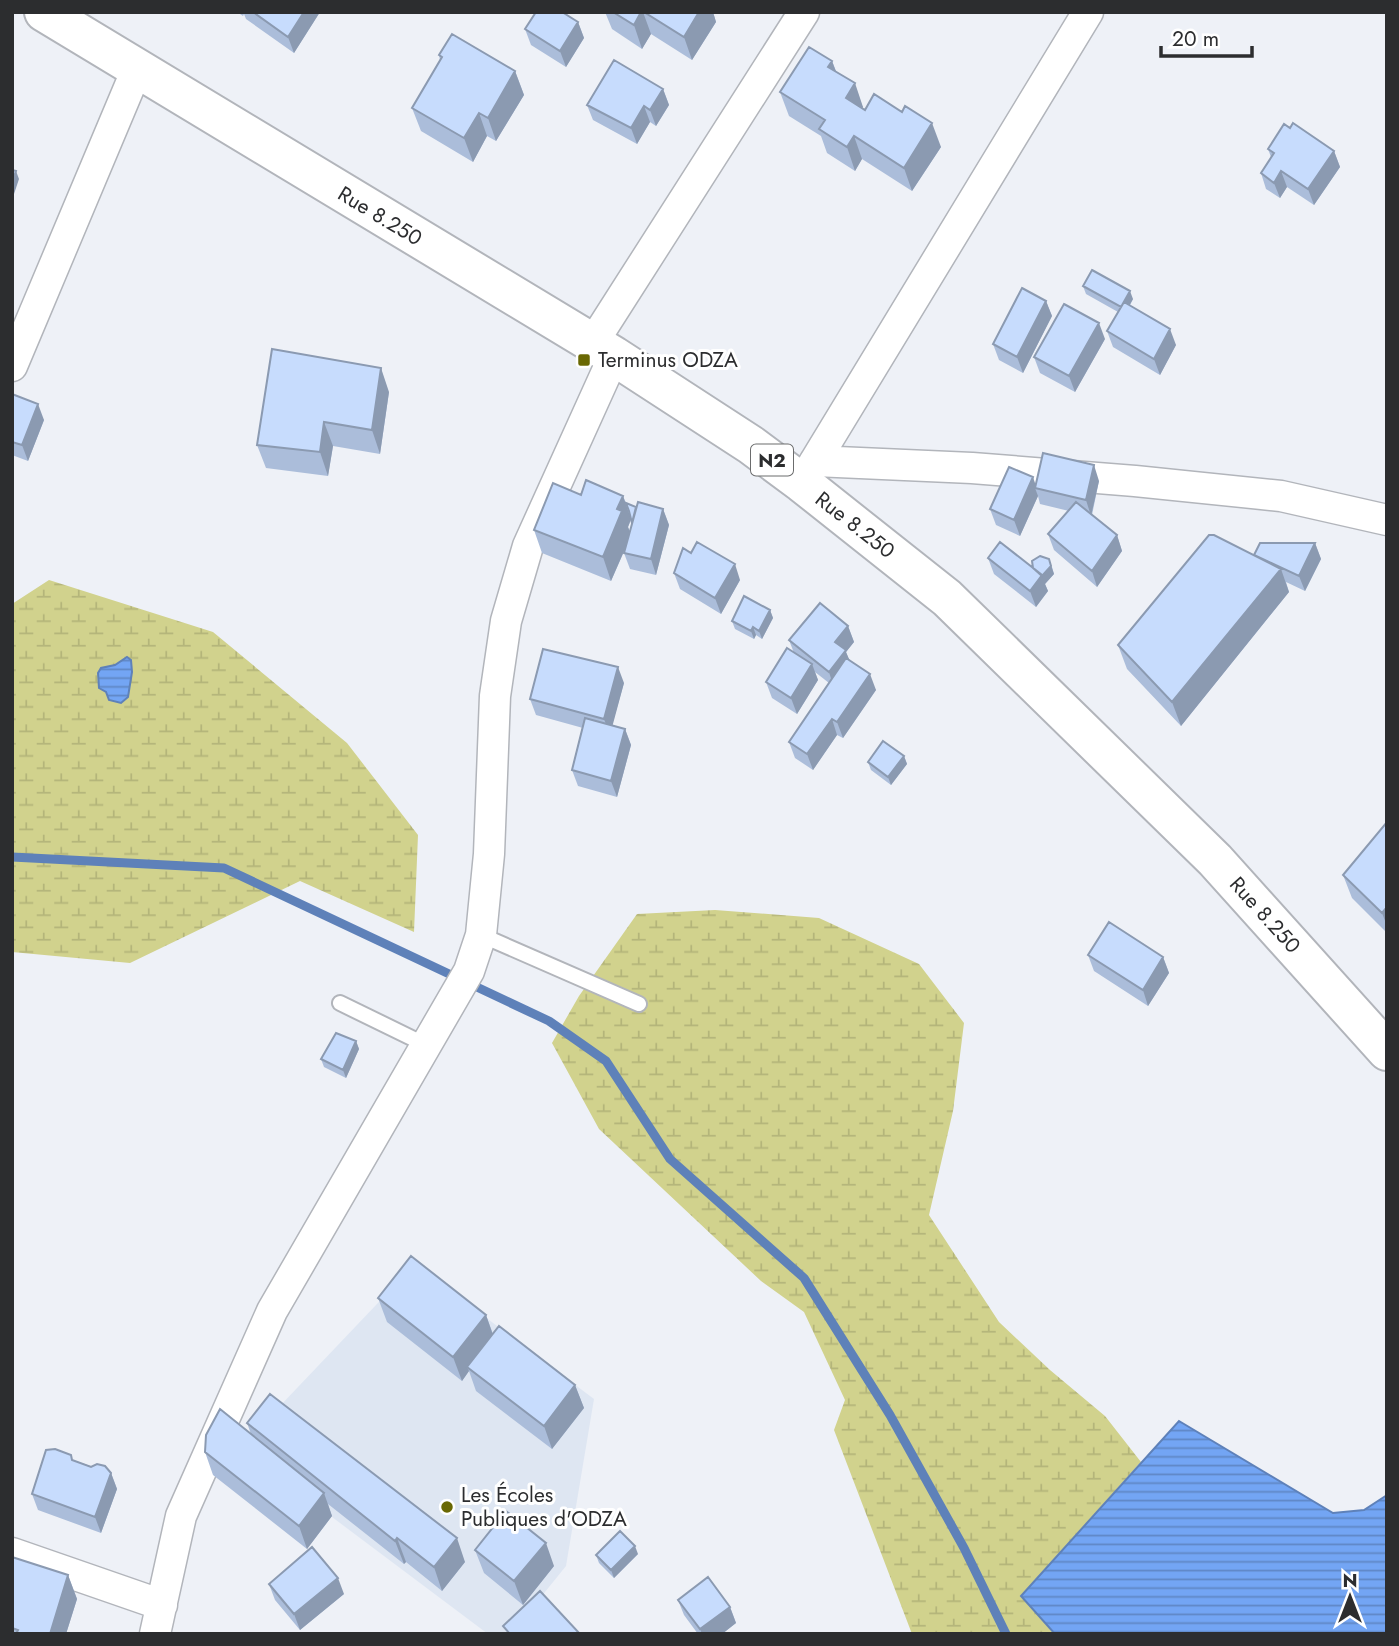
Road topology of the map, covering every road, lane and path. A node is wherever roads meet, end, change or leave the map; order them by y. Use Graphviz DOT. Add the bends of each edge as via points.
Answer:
graph roads {
  1 [pos="804,12"];
  2 [pos="1088,12"];
  3 [pos="50,14"];
  4 [pos="137,69"];
  5 [pos="603,350"];
  6 [pos="12,366"];
  7 [pos="808,472"];
  8 [pos="1387,520"];
  9 [pos="481,935"];
  10 [pos="340,1003"];
  11 [pos="639,1004"];
  12 [pos="426,1045"];
  13 [pos="1387,1051"];
  14 [pos="12,1553"];
  15 [pos="158,1620"];
  1 -- 5 [label="street"];
  2 -- 7 [label="street"];
  3 -- 4 [label="highway, Rue 8.250 / N2"];
  4 -- 5 [label="highway, Rue 8.250 / N2"];
  4 -- 6 [label="street"];
  5 -- 7 [label="highway, Rue 8.250 / N2" via="751,445"];
  5 -- 9 [label="street" via="528,546 506,621 495,696"];
  7 -- 8 [label="street" via="972,468 1135,481 1281,496"];
  7 -- 13 [label="highway, Rue 8.250 / N2" via="947,598 1215,860"];
  9 -- 11 [label="lane"];
  9 -- 12 [label="street" via="469,971"];
  10 -- 12 [label="lane"];
  12 -- 15 [label="street" via="272,1311 181,1516"];
  14 -- 15 [label="street"];
}
